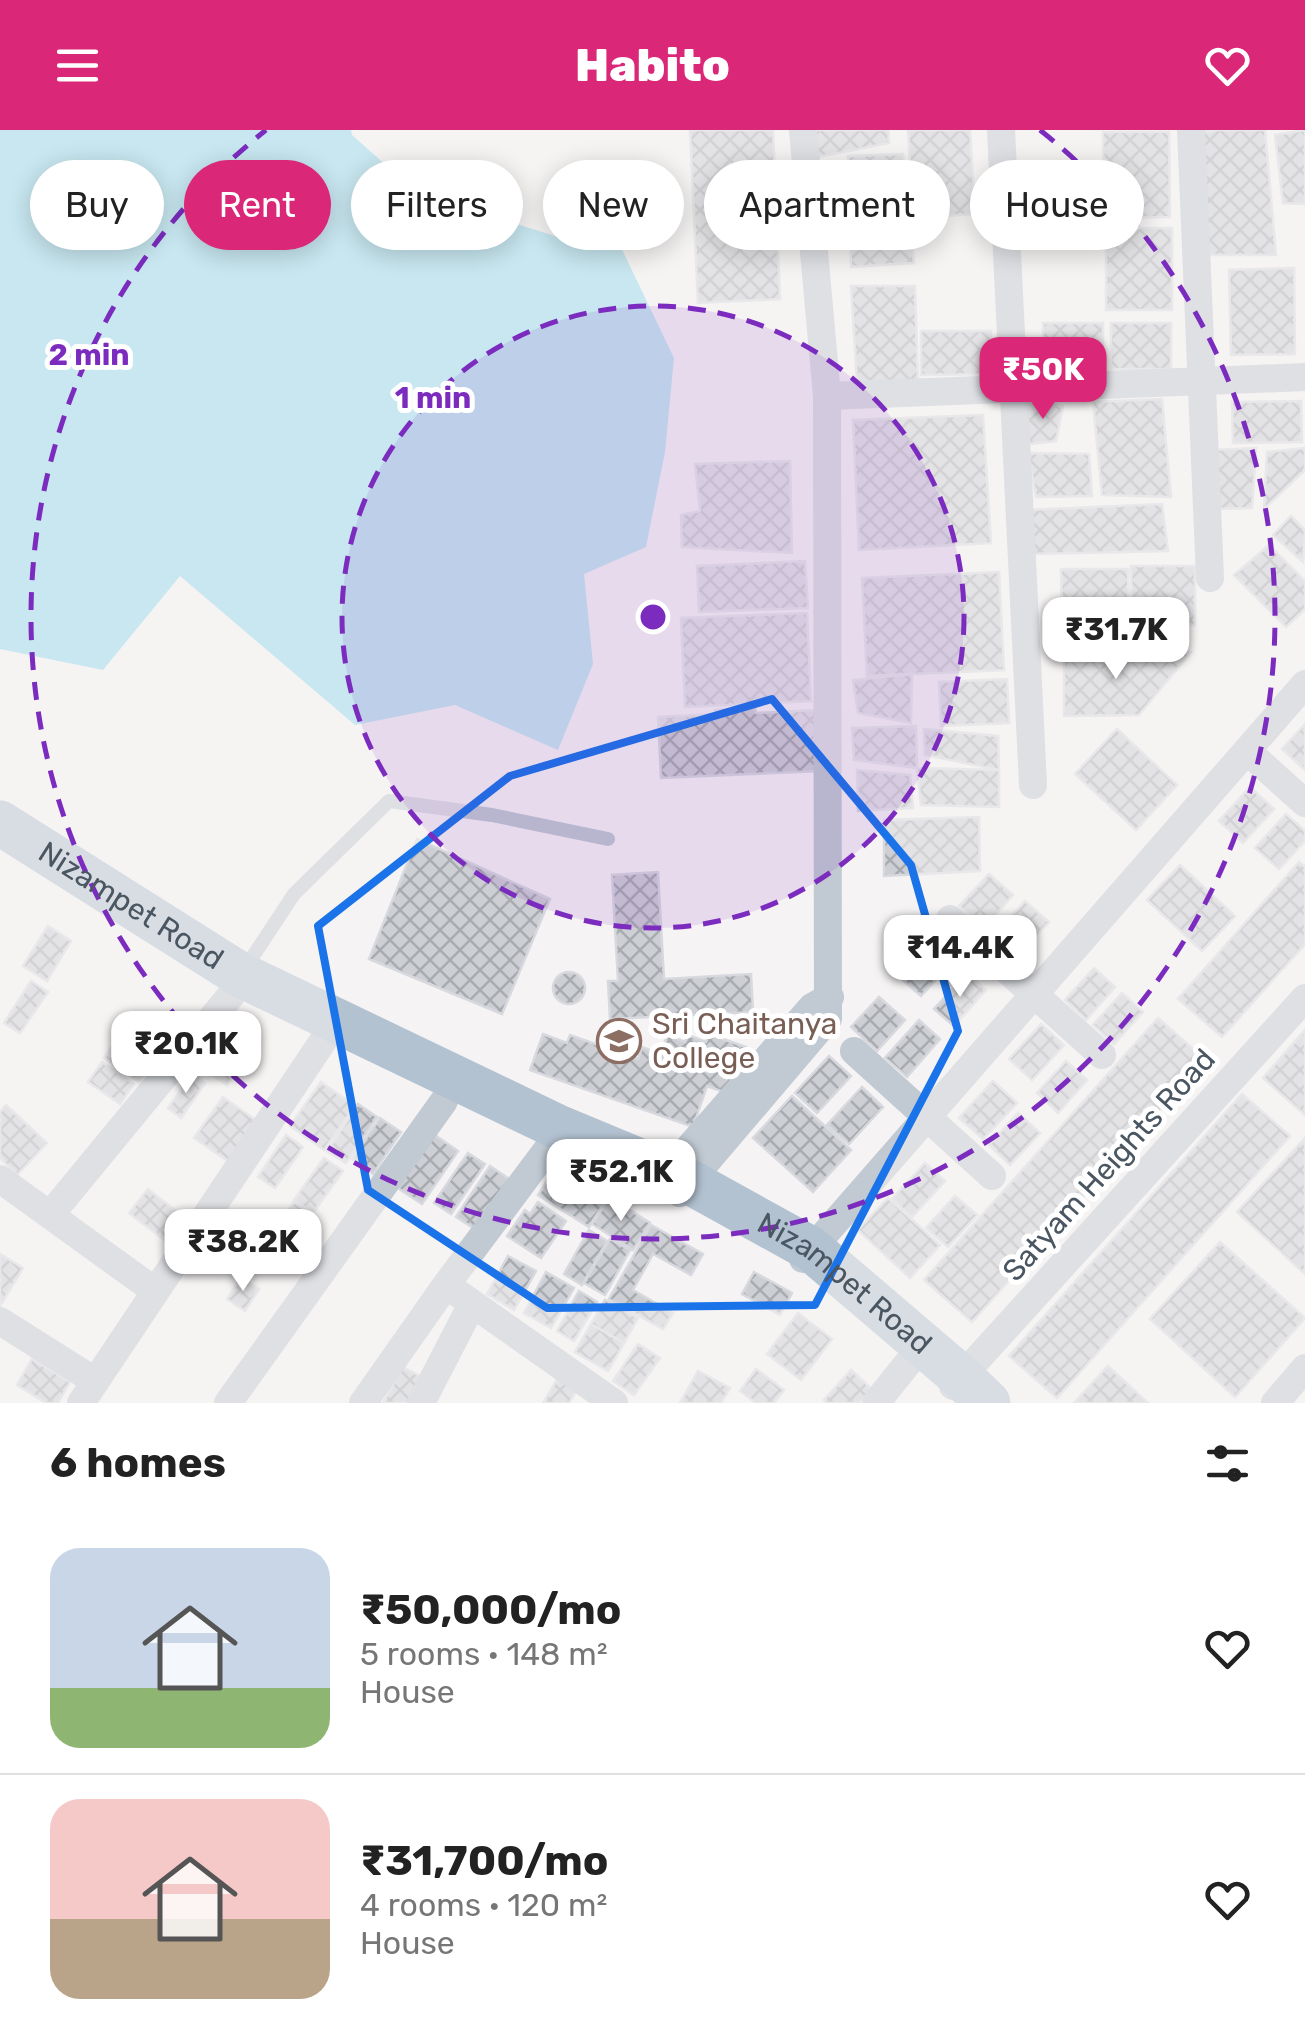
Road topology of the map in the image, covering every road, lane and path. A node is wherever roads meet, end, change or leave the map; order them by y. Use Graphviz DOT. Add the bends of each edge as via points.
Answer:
graph roads {
  1 [pos="803,130"];
  2 [pos="1001,130"];
  3 [pos="1191,130"];
  4 [pos="1305,377"];
  5 [pos="1202,382"];
  6 [pos="1014,388"];
  7 [pos="827,396"];
  8 [pos="1210,578"];
  9 [pos="1305,684"];
  10 [pos="1247,751"];
  11 [pos="1032,785"];
  12 [pos="1305,803"];
  13 [pos="0,823"];
  14 [pos="608,839"];
  15 [pos="0,844"];
  16 [pos="950,918"];
  17 [pos="236,984"];
  18 [pos="1034,994"];
  19 [pos="1305,998"];
  20 [pos="323,1041"];
  21 [pos="854,1051"];
  22 [pos="1102,1054"];
  23 [pos="444,1100"];
  24 [pos="926,1116"];
  25 [pos="548,1148"];
  26 [pos="992,1176"];
  27 [pos="0,1179"];
  28 [pos="671,1186"];
  29 [pos="50,1215"];
  30 [pos="804,1258"];
  31 [pos="446,1284"];
  32 [pos="155,1291"];
  33 [pos="472,1304"];
  34 [pos="0,1321"];
  35 [pos="917,1352"];
  36 [pos="1305,1368"];
  37 [pos="89,1392"];
  38 [pos="965,1393"];
  39 [pos="228,1403"];
  40 [pos="363,1403"];
  41 [pos="421,1403"];
  42 [pos="614,1403"];
  43 [pos="876,1403"];
  44 [pos="1275,1403"];
  1 -- 7 [label="street"];
  2 -- 6 [label="street"];
  3 -- 5 [label="street"];
  4 -- 5 [label="street"];
  5 -- 6 [label="street"];
  5 -- 8 [label="street"];
  6 -- 7 [label="street"];
  6 -- 11 [label="street"];
  7 -- 28 [label="street" via="830,997 812,1007"];
  9 -- 10 [label="street"];
  10 -- 12 [label="street"];
  10 -- 18 [label="street"];
  13 -- 17 [label="main road, Nizampet Road"];
  14 -- 17 [label="lane" via="389,801 294,894"];
  15 -- 17 [label="main road, Nizampet Road"];
  16 -- 18 [label="street"];
  17 -- 20 [label="main road, Nizampet Road"];
  17 -- 28 [label="main road, Nizampet Road" via="558,1127"];
  17 -- 29 [label="street"];
  18 -- 22 [label="street"];
  18 -- 24 [label="street"];
  19 -- 38 [label="street, Satyam Heights Road"];
  20 -- 23 [label="main road, Nizampet Road"];
  20 -- 32 [label="street"];
  21 -- 24 [label="street"];
  23 -- 25 [label="main road, Nizampet Road"];
  23 -- 39 [label="street"];
  24 -- 26 [label="street"];
  24 -- 30 [label="street"];
  25 -- 28 [label="main road, Nizampet Road"];
  25 -- 31 [label="street"];
  27 -- 29 [label="street"];
  28 -- 30 [label="main road, Nizampet Road"];
  29 -- 32 [label="street"];
  30 -- 35 [label="main road, Nizampet Road"];
  31 -- 33 [label="street"];
  31 -- 40 [label="street"];
  32 -- 37 [label="street"];
  33 -- 41 [label="street"];
  33 -- 42 [label="street"];
  34 -- 37 [label="street"];
  35 -- 38 [label="main road, Nizampet Road"];
  35 -- 43 [label="street"];
  36 -- 44 [label="street"];
}
